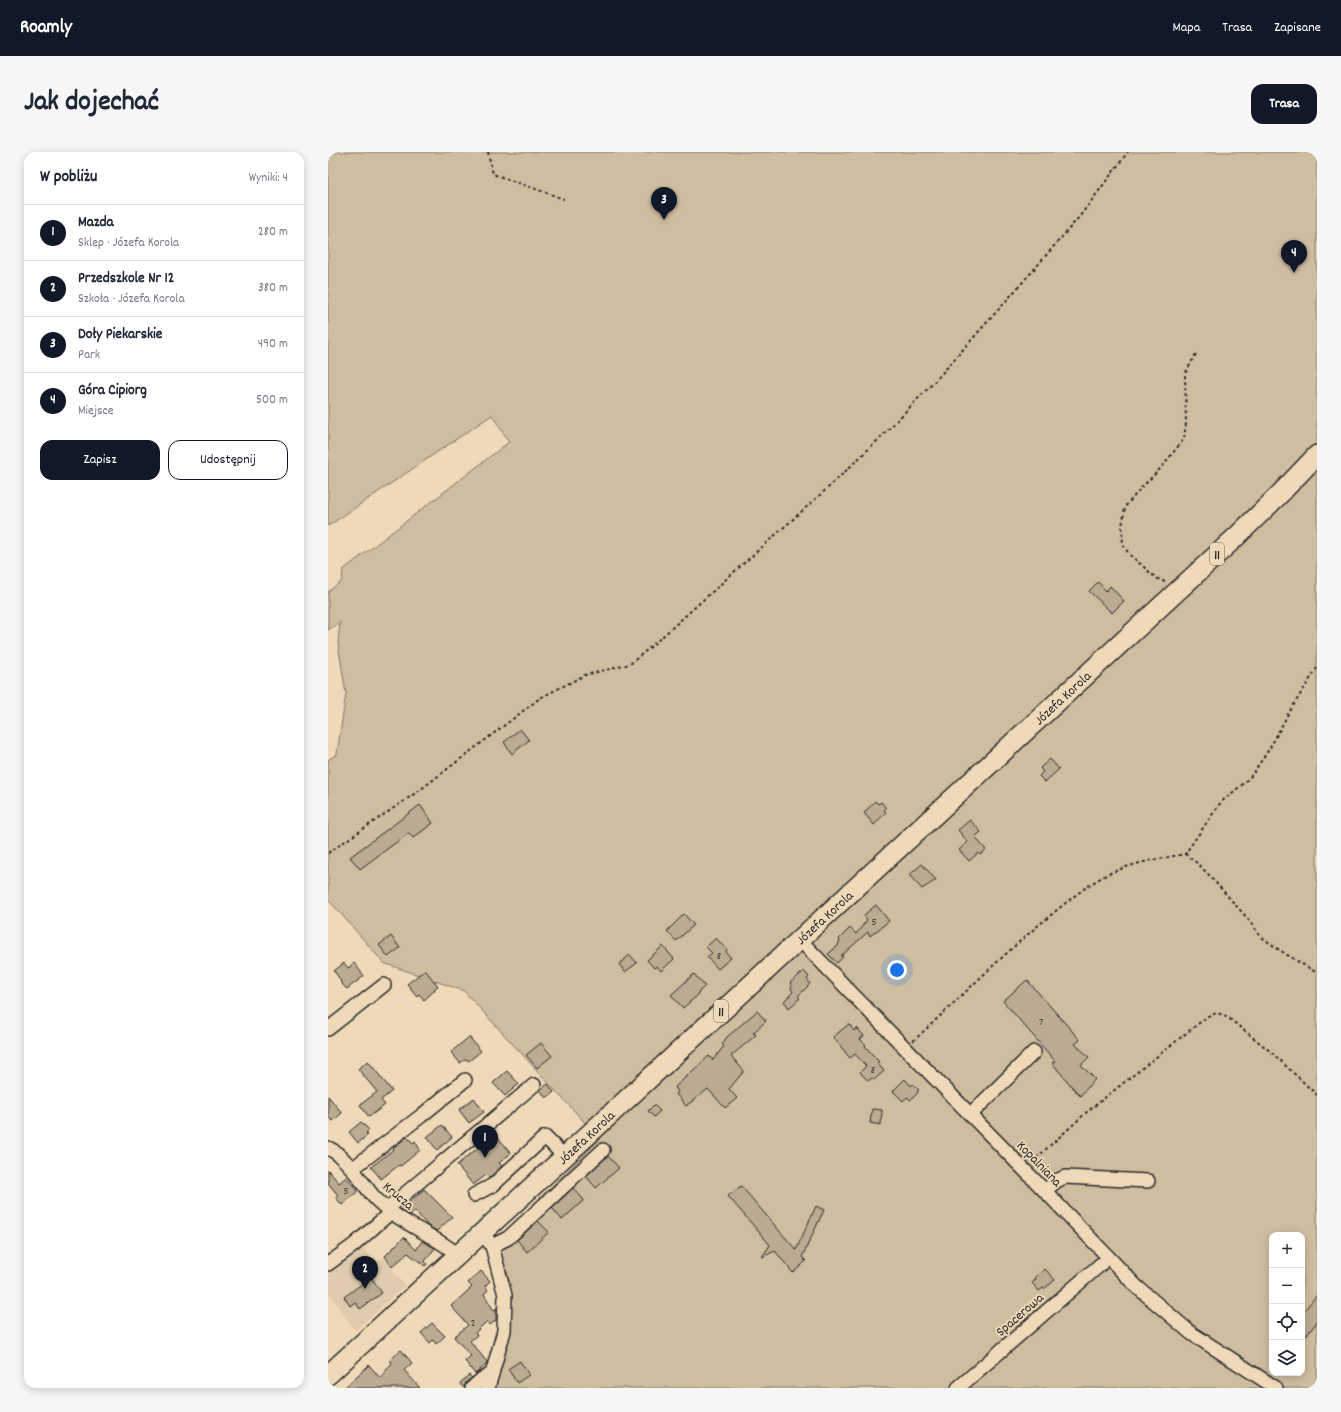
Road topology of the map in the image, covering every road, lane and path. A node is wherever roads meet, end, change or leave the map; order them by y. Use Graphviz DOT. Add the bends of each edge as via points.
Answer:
graph roads {
  1 [pos="488,152"];
  2 [pos="1128,152"];
  3 [pos="564,199"];
  4 [pos="1196,354"];
  5 [pos="1317,455"];
  6 [pos="1180,588"];
  7 [pos="1317,668"];
  8 [pos="328,853"];
  9 [pos="1185,854"];
  10 [pos="799,939"];
  11 [pos="1317,973"];
  12 [pos="384,985"];
  13 [pos="328,1029"];
  14 [pos="906,1049"];
  15 [pos="1034,1052"];
  16 [pos="465,1080"];
  17 [pos="534,1084"];
  18 [pos="1317,1093"];
  19 [pos="971,1114"];
  20 [pos="328,1148"];
  21 [pos="603,1150"];
  22 [pos="564,1156"];
  23 [pos="352,1169"];
  24 [pos="1024,1170"];
  25 [pos="1148,1181"];
  26 [pos="1045,1190"];
  27 [pos="474,1195"];
  28 [pos="389,1210"];
  29 [pos="487,1239"];
  30 [pos="458,1255"];
  31 [pos="328,1264"];
  32 [pos="1101,1264"];
  33 [pos="492,1374"];
  34 [pos="328,1375"];
  35 [pos="472,1388"];
  36 [pos="488,1388"];
  37 [pos="958,1388"];
  38 [pos="1276,1388"];
  1 -- 3 [label="path" via="493,174"];
  2 -- 8 [label="path" via="1080,216 936,380 830,486 655,644 630,664 585,675 540,698 420,790"];
  4 -- 6 [label="path" via="1185,374 1184,439 1125,507 1122,527 1123,545 1129,554 1156,578"];
  5 -- 6 [label="highway, Józefa Korola / 11" via="1278,496"];
  6 -- 10 [label="highway, Józefa Korola / 11"];
  7 -- 9 [label="path" via="1252,775 1221,802"];
  9 -- 11 [label="path" via="1209,875 1248,919 1260,937"];
  9 -- 14 [label="path" via="1151,859 1133,865 1106,875 1080,892 1017,944"];
  10 -- 14 [label="street, Kopalniana"];
  10 -- 22 [label="highway, Józefa Korola / 11"];
  12 -- 13 [label="street"];
  14 -- 19 [label="street, Kopalniana"];
  15 -- 19 [label="street"];
  16 -- 23 [label="street"];
  17 -- 28 [label="street"];
  18 -- 24 [label="path" via="1270,1051 1226,1016 1217,1013 1208,1016 1101,1101"];
  19 -- 24 [label="street, Kopalniana"];
  20 -- 23 [label="street, Krucza"];
  21 -- 29 [label="street" via="508,1238"];
  22 -- 27 [label="street" via="545,1137 493,1185"];
  22 -- 29 [label="highway, Józefa Korola / 11"];
  23 -- 28 [label="street, Krucza" via="374,1197"];
  24 -- 26 [label="street, Kopalniana"];
  25 -- 26 [label="street" via="1065,1177"];
  26 -- 38 [label="street, Kopalniana" via="1136,1286 1191,1333"];
  28 -- 30 [label="street, Krucza"];
  28 -- 31 [label="street" via="354,1245"];
  29 -- 30 [label="highway, Józefa Korola / 11"];
  29 -- 33 [label="street" via="505,1295 504,1331"];
  30 -- 34 [label="highway, Józefa Korola / 11"];
  32 -- 37 [label="street, Spacerowa"];
  33 -- 35 [label="street"];
  33 -- 36 [label="street"];
}
